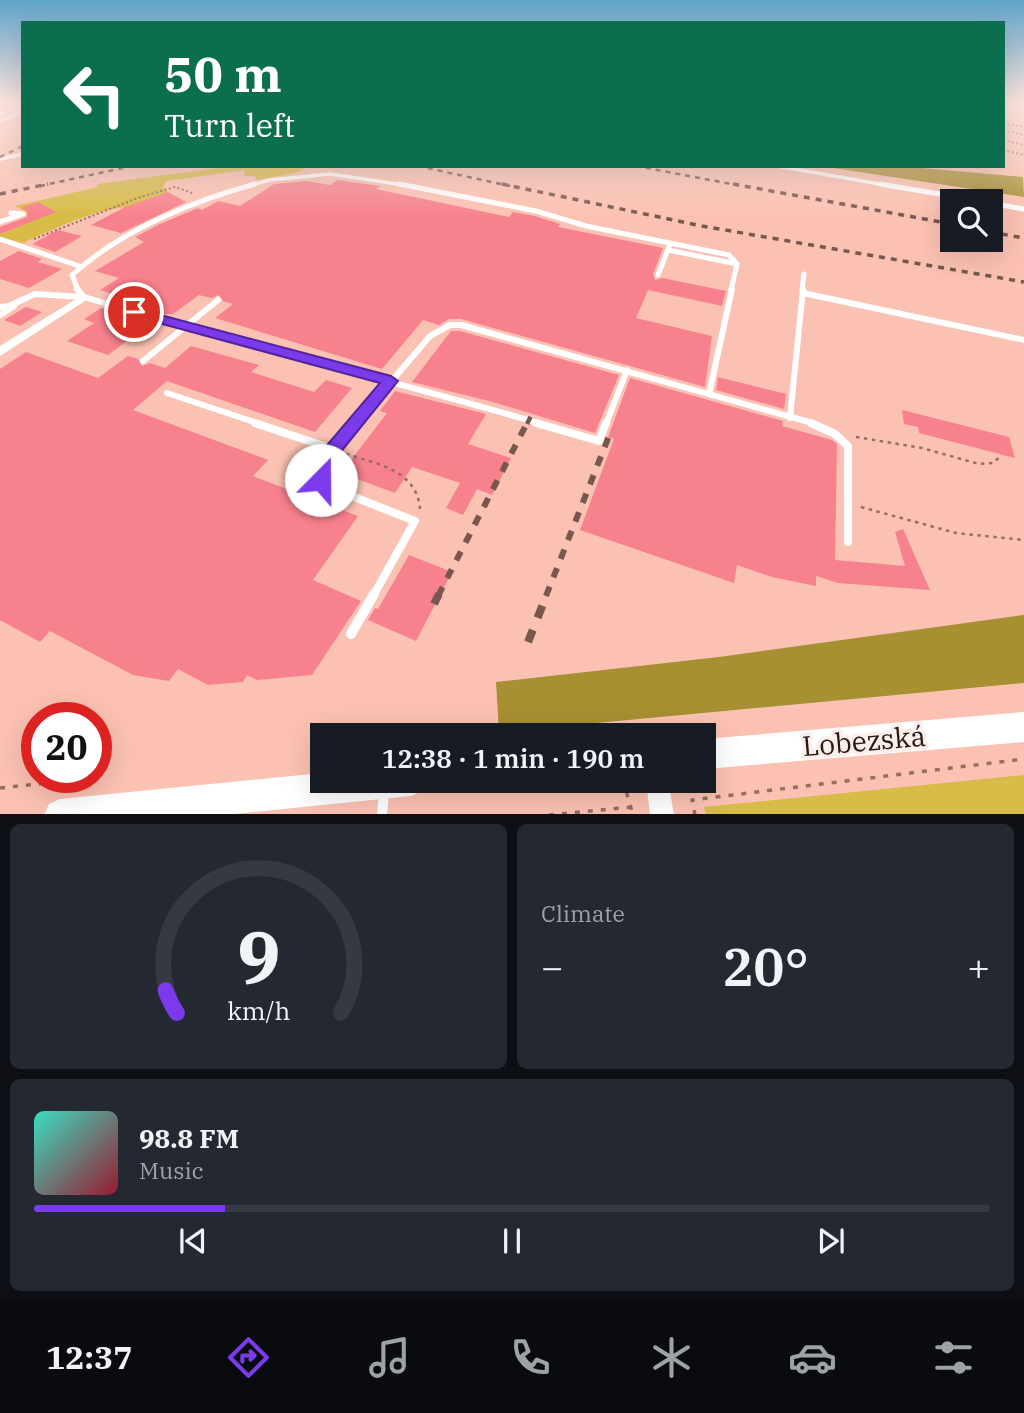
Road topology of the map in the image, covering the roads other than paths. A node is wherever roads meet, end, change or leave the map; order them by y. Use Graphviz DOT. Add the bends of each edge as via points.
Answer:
graph roads {
  1 [pos="21,154"];
  2 [pos="0,159"];
  3 [pos="789,168"];
  4 [pos="940,194"];
  5 [pos="1003,205"];
  6 [pos="1024,209"];
  7 [pos="11,213"];
  8 [pos="0,222"];
  9 [pos="0,239"];
  10 [pos="669,247"];
  11 [pos="79,266"];
  12 [pos="804,274"];
  13 [pos="658,275"];
  14 [pos="803,293"];
  15 [pos="35,294"];
  16 [pos="84,297"];
  17 [pos="218,300"];
  18 [pos="0,307"];
  19 [pos="0,315"];
  20 [pos="184,327"];
  21 [pos="1024,340"];
  22 [pos="0,352"];
  23 [pos="143,361"];
  24 [pos="627,370"];
  25 [pos="391,381"];
  26 [pos="167,393"];
  27 [pos="709,394"];
  28 [pos="790,418"];
  29 [pos="333,449"];
  30 [pos="848,542"];
  31 [pos="351,634"];
  32 [pos="1024,727"];
  33 [pos="716,753"];
  34 [pos="310,791"];
  35 [pos="392,793"];
  36 [pos="659,793"];
  37 [pos="101,812"];
  38 [pos="60,814"];
  39 [pos="382,814"];
  40 [pos="662,814"];
  1 -- 2 [label="lane"];
  3 -- 4 [label="lane"];
  5 -- 6 [label="lane"];
  7 -- 8 [label="lane" via="23,214"];
  9 -- 11 [label="lane"];
  10 -- 11 [label="lane" via="536,211 348,175 311,175 269,180 204,198 166,214"];
  10 -- 13 [label="lane"];
  10 -- 27 [label="lane" via="737,264"];
  11 -- 16 [label="lane" via="72,275"];
  12 -- 14 [label="lane"];
  14 -- 21 [label="lane"];
  14 -- 28 [label="lane"];
  15 -- 16 [label="lane"];
  15 -- 18 [label="lane"];
  15 -- 19 [label="lane"];
  16 -- 20 [label="lane"];
  16 -- 22 [label="street"];
  17 -- 20 [label="lane"];
  20 -- 23 [label="lane"];
  20 -- 25 [label="lane"];
  24 -- 25 [label="lane" via="450,325 430,336"];
  24 -- 25 [label="lane" via="599,441"];
  24 -- 27 [label="lane"];
  25 -- 29 [label="lane"];
  26 -- 29 [label="lane"];
  27 -- 28 [label="lane"];
  28 -- 30 [label="lane" via="835,433 848,446"];
  29 -- 31 [label="lane" via="323,462 321,480 415,521"];
  32 -- 33 [label="street, Lobezská"];
  34 -- 37 [label="street"];
  35 -- 39 [label="lane"];
  36 -- 40 [label="street"];
  37 -- 38 [label="street"];
}
